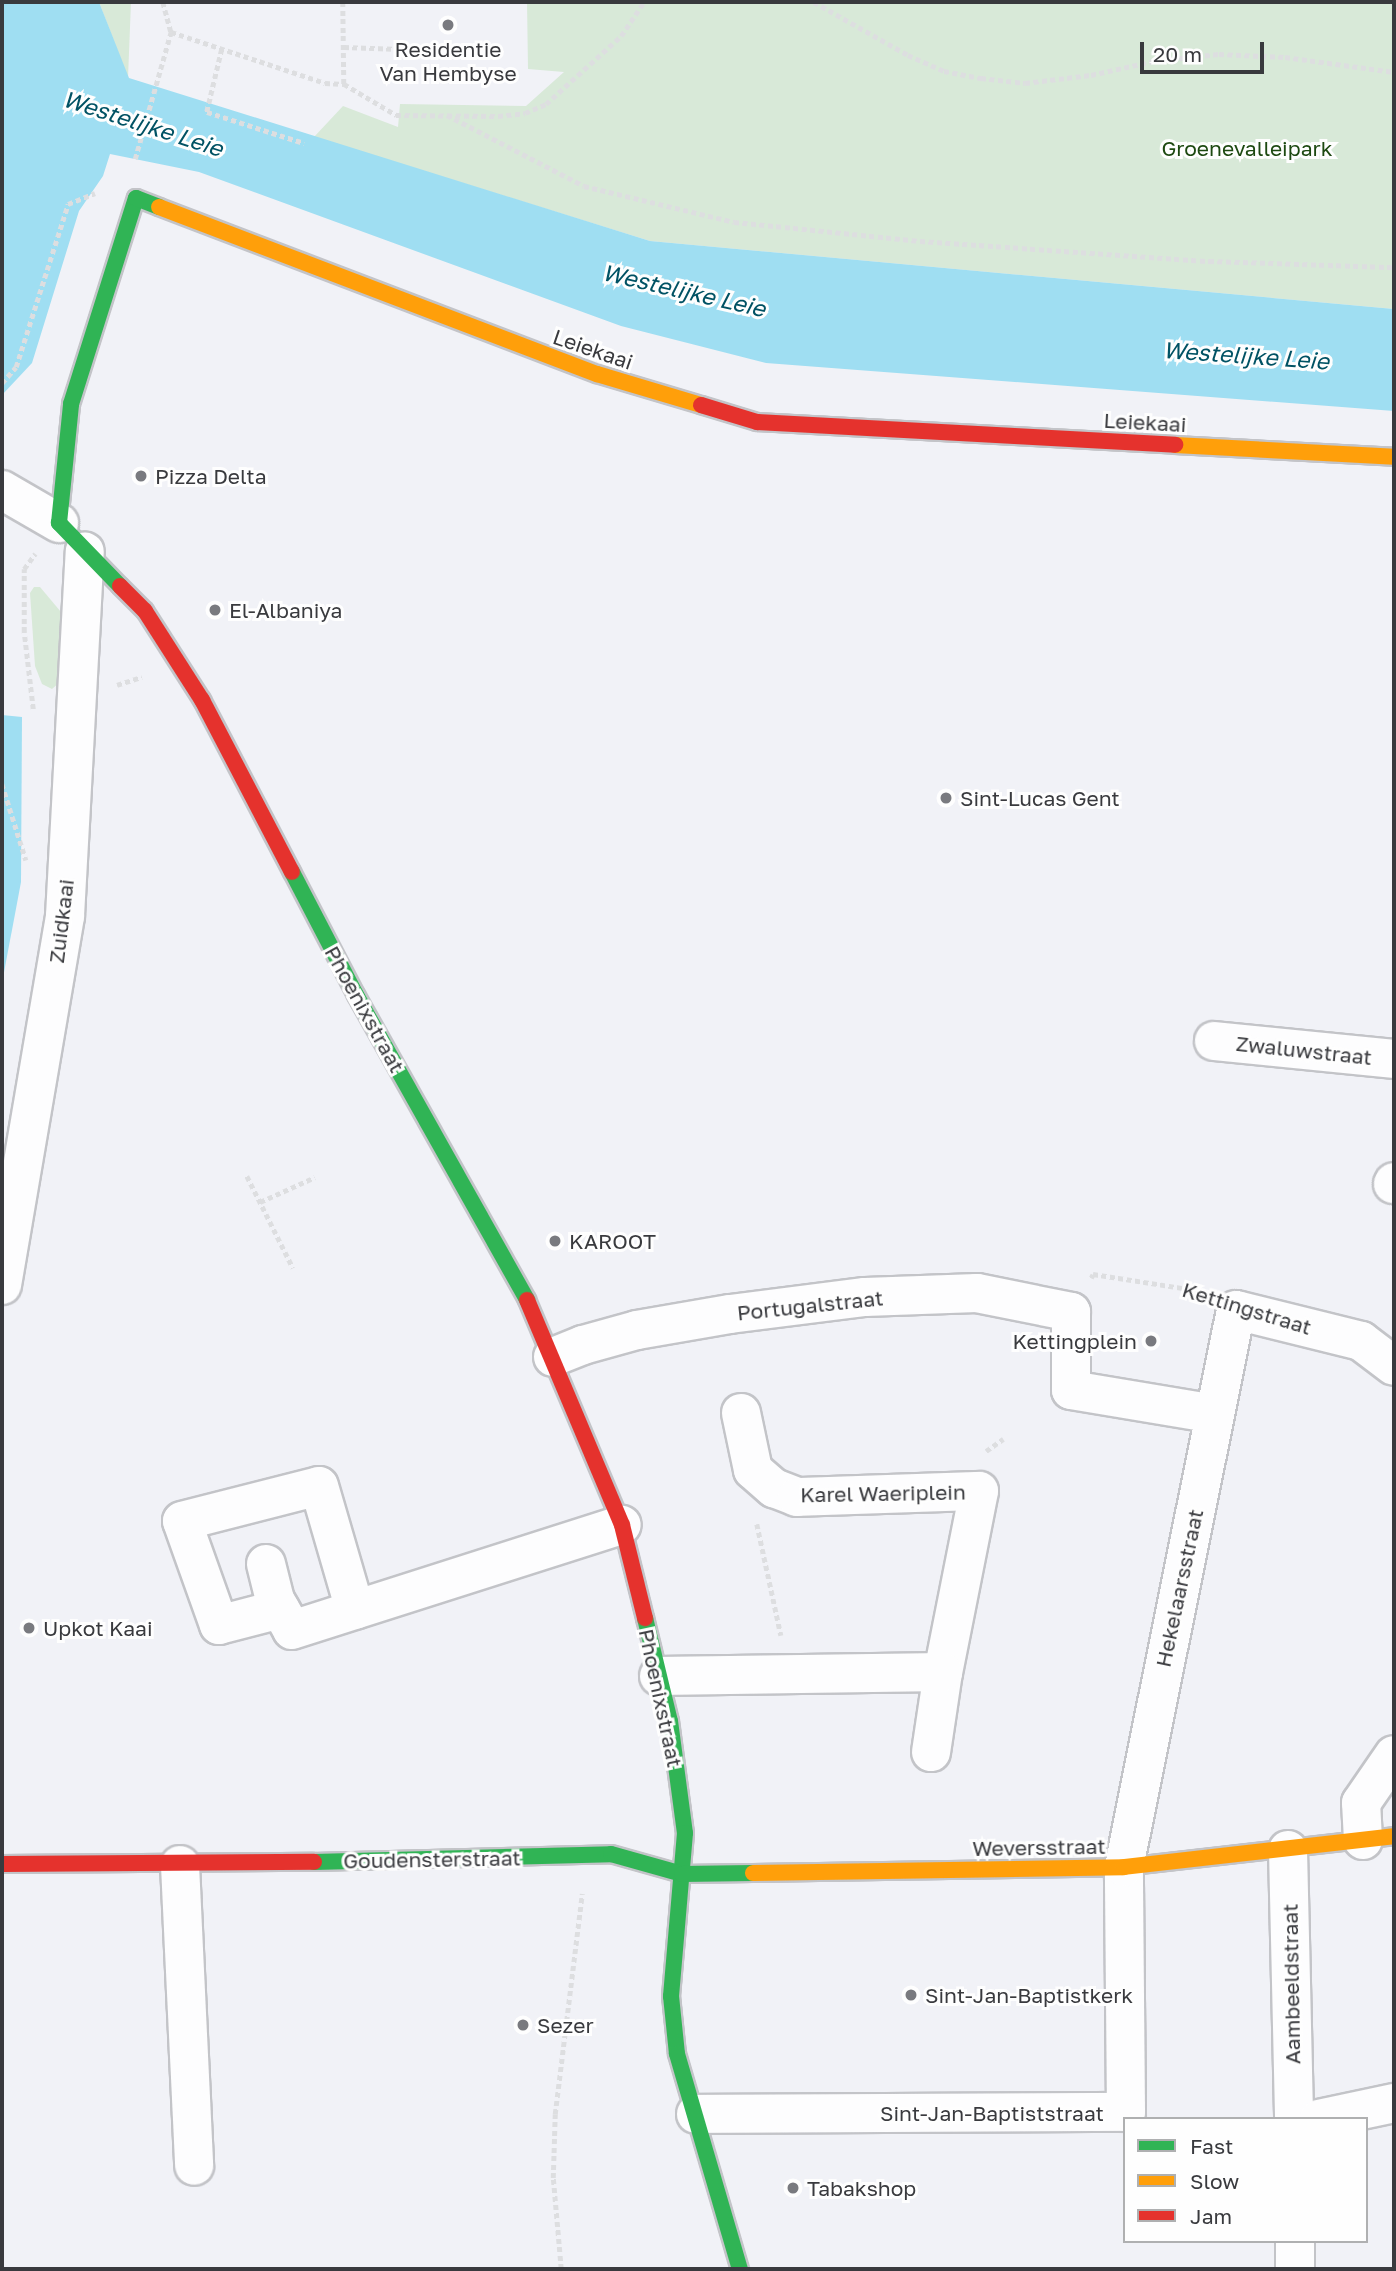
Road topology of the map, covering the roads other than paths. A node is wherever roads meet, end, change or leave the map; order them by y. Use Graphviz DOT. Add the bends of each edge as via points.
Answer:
graph roads {
  1 [pos="1394,457"];
  2 [pos="5,493"];
  3 [pos="60,523"];
  4 [pos="85,552"];
  5 [pos="1214,1041"];
  6 [pos="1394,1059"];
  7 [pos="2,1286"];
  8 [pos="1236,1310"];
  9 [pos="553,1357"];
  10 [pos="1394,1366"];
  11 [pos="741,1413"];
  12 [pos="1214,1415"];
  13 [pos="622,1525"];
  14 [pos="266,1564"];
  15 [pos="280,1609"];
  16 [pos="355,1610"];
  17 [pos="943,1672"];
  18 [pos="659,1675"];
  19 [pos="931,1752"];
  20 [pos="1394,1755"];
  21 [pos="1378,1838"];
  22 [pos="1288,1850"];
  23 [pos="2,1864"];
  24 [pos="180,1865"];
  25 [pos="1124,1867"];
  26 [pos="682,1874"];
  27 [pos="1394,2104"];
  28 [pos="696,2114"];
  29 [pos="1294,2117"];
  30 [pos="1329,2117"];
  31 [pos="194,2166"];
  32 [pos="1295,2243"];
  33 [pos="740,2269"];
  34 [pos="1295,2269"];
  1 -- 3 [label="street, Leiekaai" via="757,422 597,374 136,198 71,404"];
  2 -- 3 [label="street"];
  3 -- 4 [label="street, Phoenixstraat"];
  4 -- 7 [label="street, Zuidkaai" via="65,916"];
  4 -- 9 [label="street, Phoenixstraat" via="145,611 202,700 356,995 533,1310"];
  5 -- 6 [label="street, Zwaluwstraat"];
  8 -- 10 [label="street, Kettingstraat" via="1362,1341"];
  8 -- 12 [label="street, Hekelaarsstraat"];
  9 -- 12 [label="street, Portugalstraat" via="637,1330 730,1314 865,1297 977,1293 1071,1312 1071,1390"];
  9 -- 13 [label="street, Phoenixstraat"];
  11 -- 17 [label="street, Karel Waeriplein" via="753,1470 774,1488 797,1497 979,1491"];
  12 -- 25 [label="street, Hekelaarsstraat"];
  13 -- 16 [label="street"];
  13 -- 18 [label="street, Phoenixstraat"];
  14 -- 15 [label="street"];
  15 -- 16 [label="street" via="292,1630"];
  15 -- 16 [label="street" via="219,1625 181,1521 319,1486"];
  17 -- 18 [label="street"];
  17 -- 19 [label="street, Karel Waeriplein"];
  18 -- 26 [label="street, Phoenixstraat" via="685,1833"];
  20 -- 21 [label="street" via="1361,1803"];
  21 -- 22 [label="street, Weversstraat"];
  22 -- 25 [label="street, Weversstraat"];
  22 -- 29 [label="street, Aambeeldstraat"];
  23 -- 24 [label="street, Goudensterstraat"];
  24 -- 26 [label="street, Goudensterstraat" via="611,1854"];
  24 -- 31 [label="street"];
  25 -- 26 [label="street, Weversstraat"];
  25 -- 28 [label="street, Sint-Jan-Baptiststraat" via="1126,2112"];
  26 -- 28 [label="street, Phoenixstraat" via="671,1996 677,2054"];
  27 -- 30 [label="street"];
  28 -- 33 [label="street, Phoenixstraat"];
  32 -- 34 [label="street"];
}
